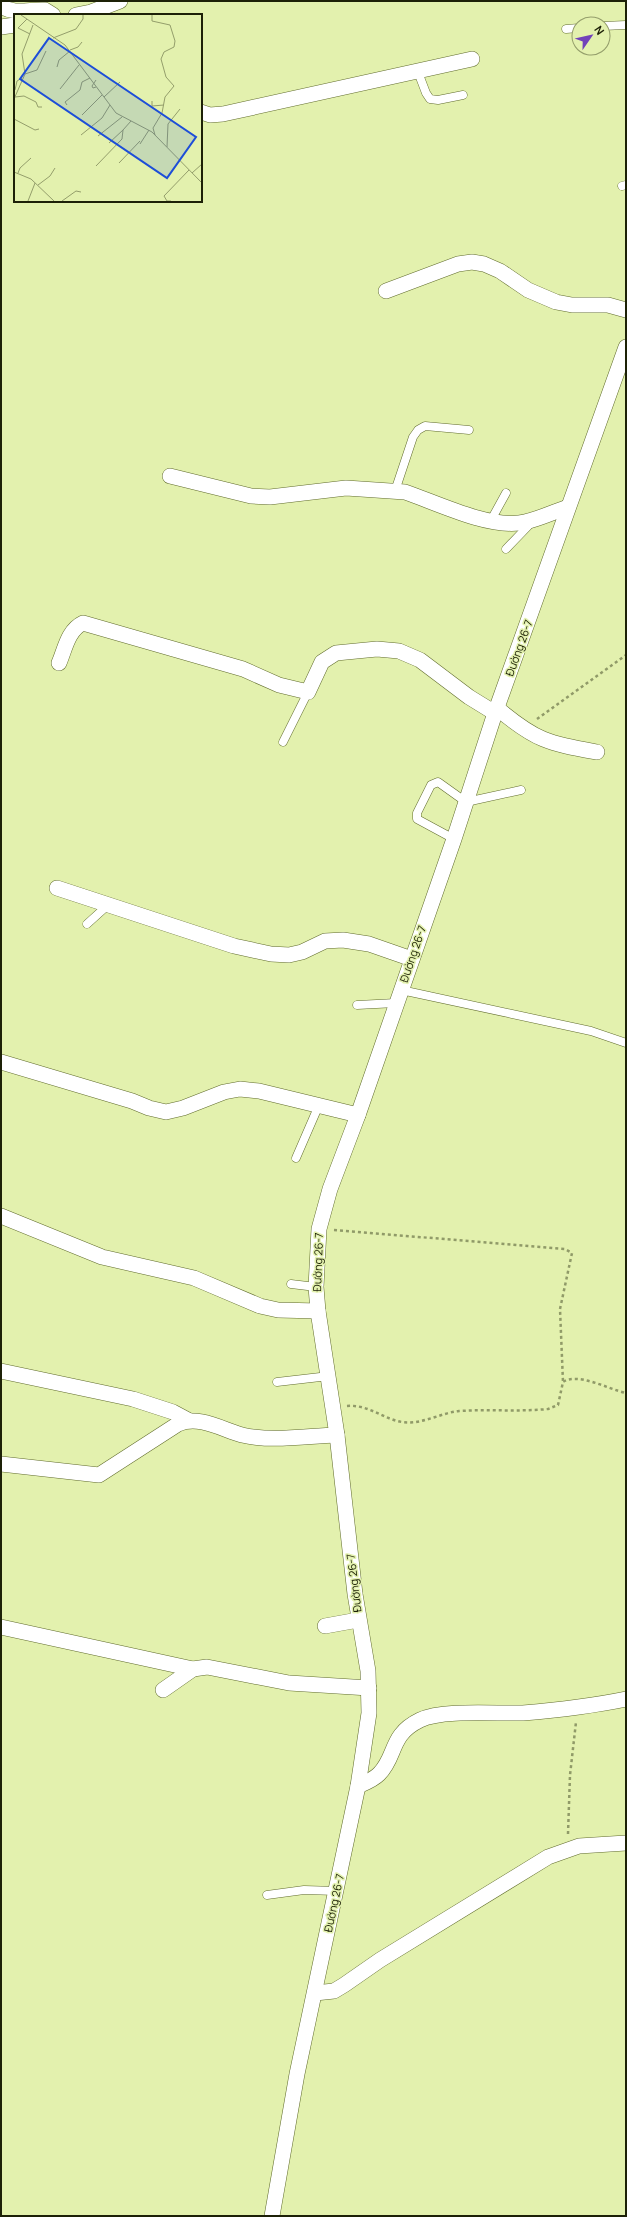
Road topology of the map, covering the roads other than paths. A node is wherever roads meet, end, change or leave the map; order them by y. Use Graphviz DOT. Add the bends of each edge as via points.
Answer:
graph roads {
  1 [pos="120,1"];
  2 [pos="1,6"];
  3 [pos="51,14"];
  4 [pos="92,14"];
  5 [pos="14,25"];
  6 [pos="626,25"];
  7 [pos="611,26"];
  8 [pos="1,28"];
  9 [pos="566,29"];
  10 [pos="571,29"];
  11 [pos="472,59"];
  12 [pos="418,72"];
  13 [pos="463,95"];
  14 [pos="202,112"];
  15 [pos="386,290"];
  16 [pos="626,310"];
  17 [pos="626,347"];
  18 [pos="468,430"];
  19 [pos="170,476"];
  20 [pos="395,490"];
  21 [pos="506,493"];
  22 [pos="568,507"];
  23 [pos="537,517"];
  24 [pos="490,522"];
  25 [pos="506,548"];
  26 [pos="59,663"];
  27 [pos="308,692"];
  28 [pos="496,710"];
  29 [pos="283,742"];
  30 [pos="597,752"];
  31 [pos="521,790"];
  32 [pos="466,802"];
  33 [pos="454,839"];
  34 [pos="57,888"];
  35 [pos="108,904"];
  36 [pos="87,924"];
  37 [pos="412,959"];
  38 [pos="398,996"];
  39 [pos="357,1005"];
  40 [pos="626,1042"];
  41 [pos="1,1062"];
  42 [pos="319,1105"];
  43 [pos="358,1115"];
  44 [pos="296,1158"];
  45 [pos="1,1216"];
  46 [pos="291,1284"];
  47 [pos="316,1287"];
  48 [pos="318,1311"];
  49 [pos="1,1371"];
  50 [pos="329,1376"];
  51 [pos="277,1382"];
  52 [pos="188,1420"];
  53 [pos="337,1435"];
  54 [pos="1,1464"];
  55 [pos="358,1620"];
  56 [pos="325,1626"];
  57 [pos="1,1628"];
  58 [pos="193,1669"];
  59 [pos="369,1688"];
  60 [pos="163,1690"];
  61 [pos="626,1699"];
  62 [pos="358,1786"];
  63 [pos="626,1843"];
  64 [pos="337,1891"];
  65 [pos="267,1894"];
  66 [pos="315,1993"];
  67 [pos="272,2216"];
  1 -- 4 [label="street"];
  2 -- 3 [label="street" via="22,12 45,10"];
  5 -- 8 [label="street"];
  6 -- 7 [label="lane"];
  9 -- 10 [label="lane"];
  11 -- 12 [label="street"];
  12 -- 13 [label="lane" via="430,99"];
  12 -- 14 [label="street" via="223,114 210,115"];
  15 -- 16 [label="street" via="458,264 472,262 500,271 528,290 556,302 608,305"];
  17 -- 22 [label="street, Đường 26-7"];
  18 -- 20 [label="lane" via="425,426 418,430 413,437"];
  19 -- 20 [label="street" via="251,496 270,497 346,488"];
  20 -- 24 [label="street"];
  21 -- 24 [label="lane"];
  22 -- 23 [label="street"];
  22 -- 28 [label="street, Đường 26-7"];
  23 -- 24 [label="street" via="521,523"];
  23 -- 25 [label="lane"];
  26 -- 27 [label="street" via="70,634 75,627 83,623 243,669 279,685"];
  27 -- 28 [label="street" via="322,662 336,653 377,649 399,651 420,660 469,697"];
  27 -- 29 [label="lane"];
  28 -- 30 [label="street" via="522,729 548,742"];
  28 -- 32 [label="street, Đường 26-7"];
  31 -- 32 [label="lane"];
  32 -- 33 [label="street, Đường 26-7"];
  32 -- 33 [label="lane" via="438,782 431,785 417,813 417,819"];
  33 -- 37 [label="street, Đường 26-7"];
  34 -- 35 [label="street"];
  35 -- 36 [label="lane"];
  35 -- 37 [label="street" via="234,946 271,954 296,954 325,941 343,940 369,944"];
  37 -- 38 [label="street, Đường 26-7"];
  38 -- 39 [label="lane"];
  38 -- 40 [label="lane" via="591,1031"];
  38 -- 43 [label="street, Đường 26-7"];
  41 -- 42 [label="street" via="166,1112 240,1088"];
  42 -- 43 [label="street"];
  42 -- 44 [label="lane"];
  43 -- 47 [label="street, Đường 26-7" via="330,1189 319,1229"];
  45 -- 48 [label="street" via="102,1257 194,1278 260,1306 278,1310"];
  46 -- 47 [label="lane"];
  47 -- 48 [label="street, Đường 26-7"];
  48 -- 50 [label="street, Đường 26-7"];
  49 -- 52 [label="street" via="133,1399 173,1412"];
  50 -- 51 [label="lane"];
  50 -- 53 [label="street, Đường 26-7"];
  52 -- 53 [label="street" via="211,1424 243,1435 268,1438"];
  52 -- 54 [label="street" via="99,1475"];
  53 -- 55 [label="street, Đường 26-7"];
  55 -- 56 [label="street"];
  55 -- 59 [label="street, Đường 26-7"];
  57 -- 58 [label="street"];
  58 -- 59 [label="street" via="207,1667 310,1686"];
  58 -- 60 [label="street"];
  59 -- 62 [label="street, Đường 26-7" via="368,1728"];
  61 -- 62 [label="street" via="578,1707 422,1719 400,1736 380,1773"];
  62 -- 64 [label="street, Đường 26-7"];
  63 -- 66 [label="street" via="568,1848 534,1864 380,1960 344,1986 334,1991"];
  64 -- 65 [label="lane" via="304,1890"];
  64 -- 66 [label="street, Đường 26-7"];
  66 -- 67 [label="street, Đường 26-7" via="297,2074"];
}
